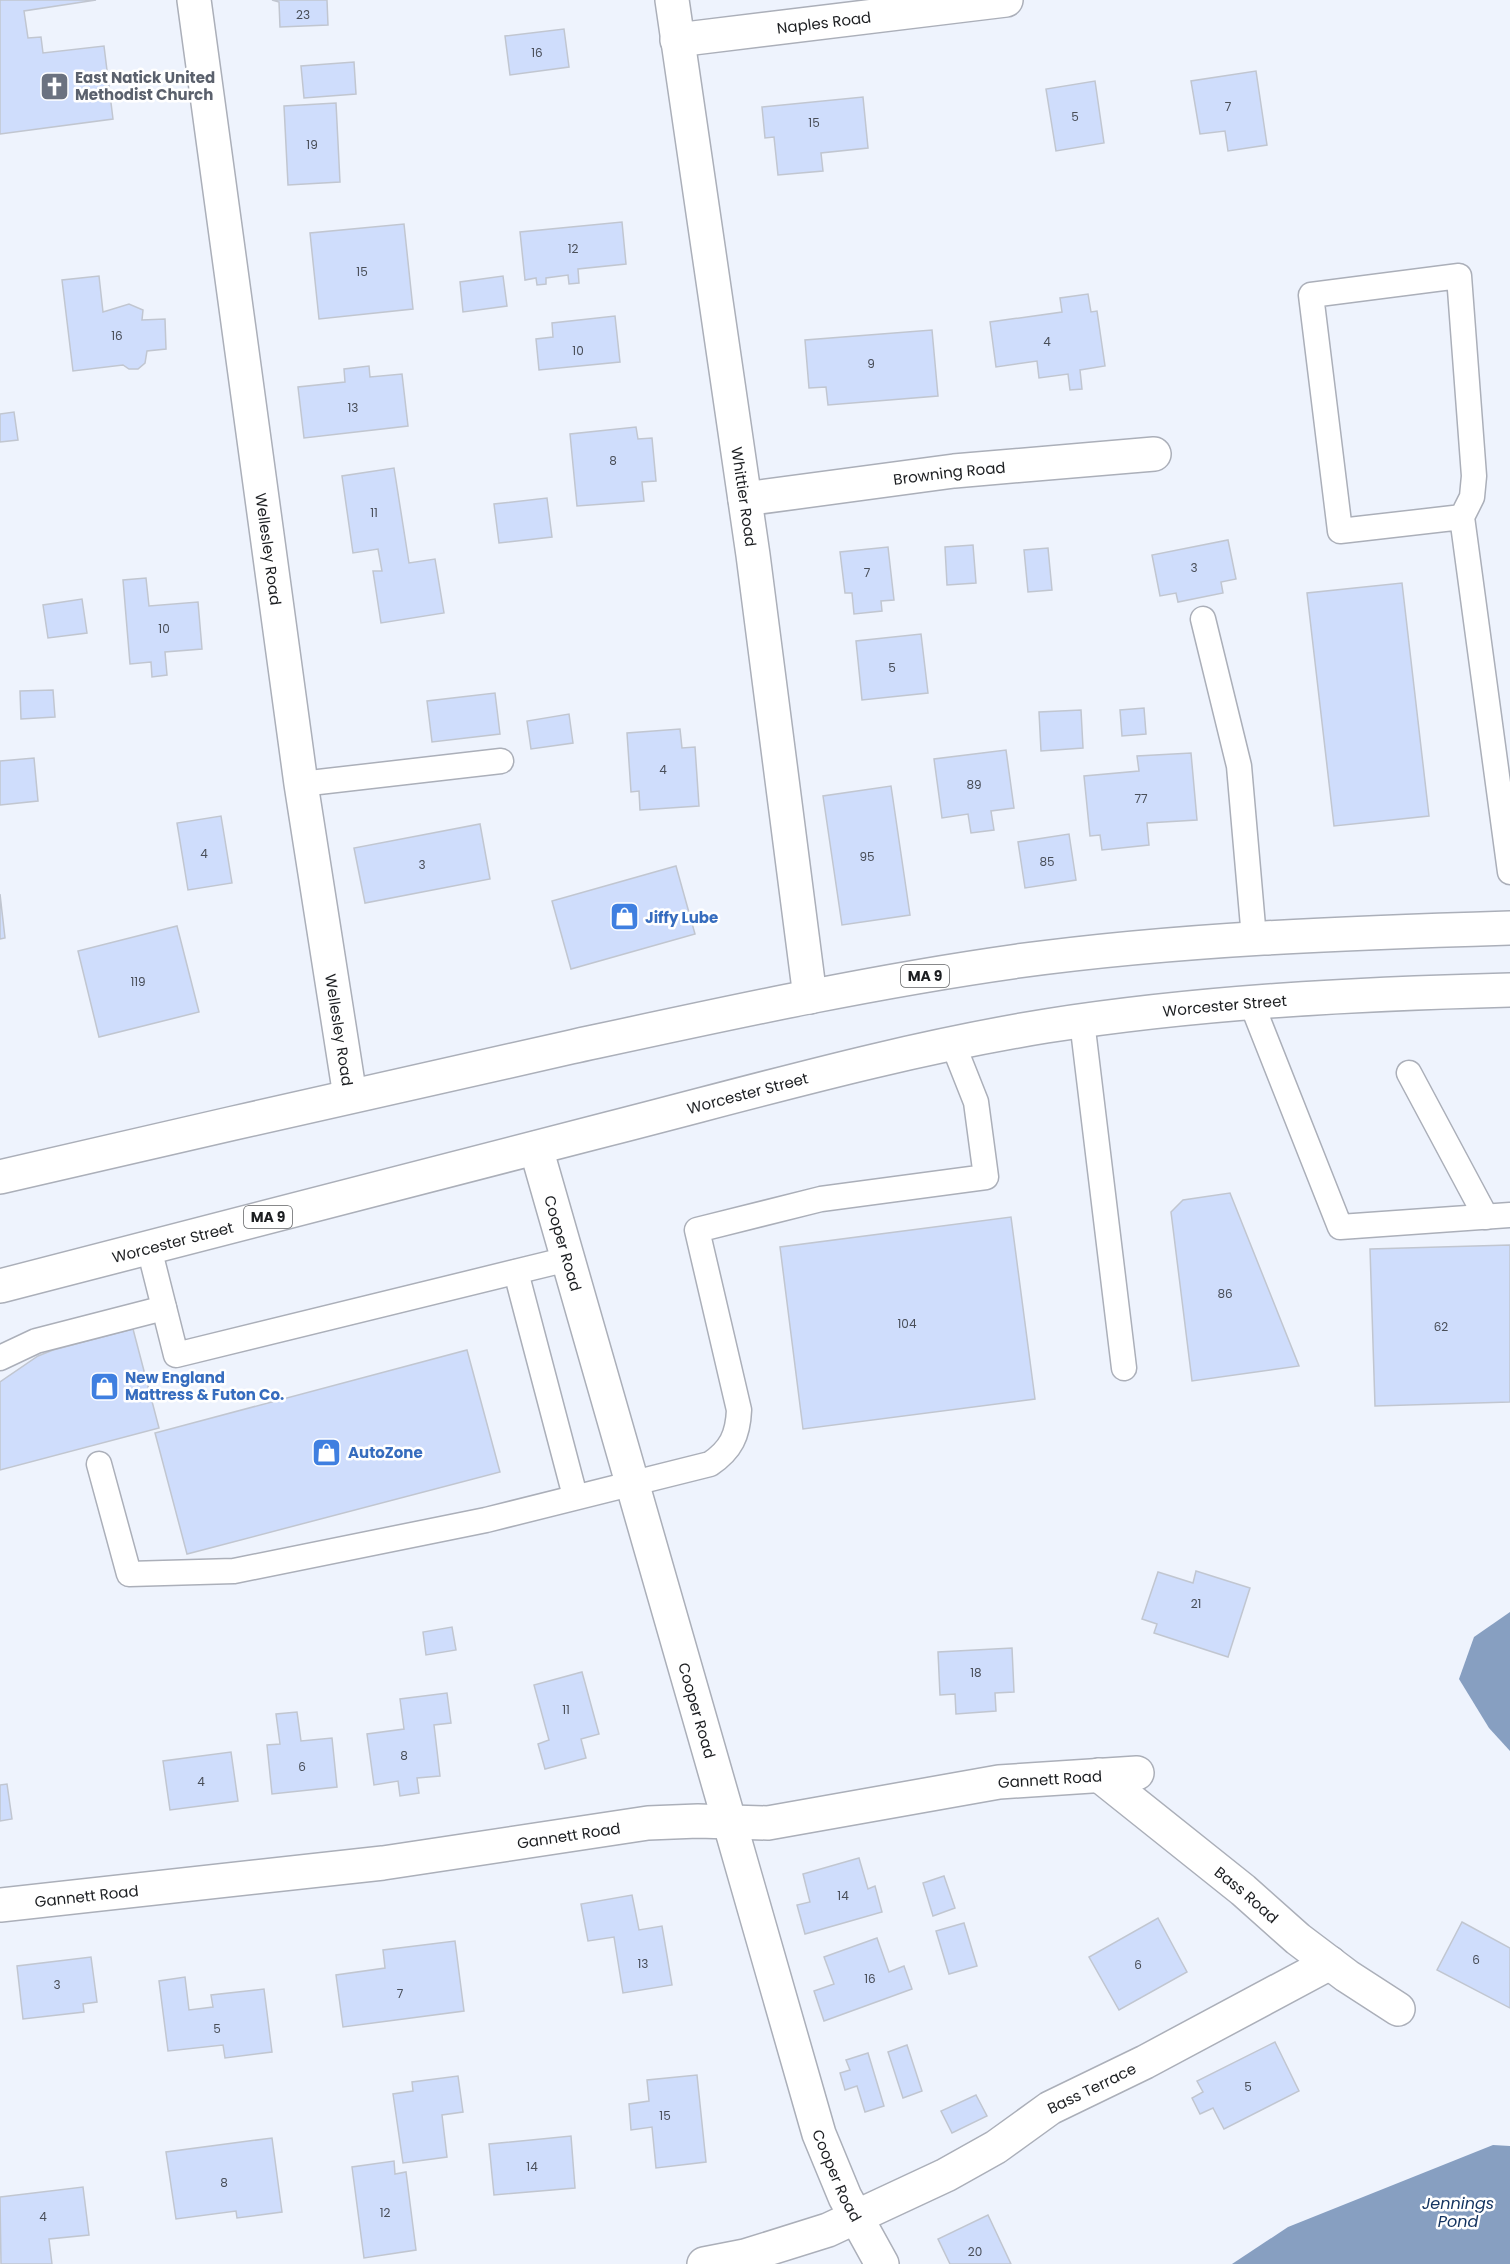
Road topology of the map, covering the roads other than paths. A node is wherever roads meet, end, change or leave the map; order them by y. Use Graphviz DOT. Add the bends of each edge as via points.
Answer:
graph roads {
  1 [pos="194,0"];
  2 [pos="672,0"];
  3 [pos="1006,0"];
  4 [pos="677,40"];
  5 [pos="1154,454"];
  6 [pos="745,499"];
  7 [pos="1462,517"];
  8 [pos="1203,619"];
  9 [pos="501,762"];
  10 [pos="301,784"];
  11 [pos="1508,819"];
  12 [pos="1510,872"];
  13 [pos="1510,928"];
  14 [pos="1254,938"];
  15 [pos="1510,990"];
  16 [pos="810,997"];
  17 [pos="1251,1002"];
  18 [pos="1082,1021"];
  19 [pos="953,1044"];
  20 [pos="1409,1073"];
  21 [pos="350,1096"];
  22 [pos="536,1148"];
  23 [pos="0,1177"];
  24 [pos="1510,1215"];
  25 [pos="1486,1217"];
  26 [pos="149,1248"];
  27 [pos="568,1259"];
  28 [pos="516,1272"];
  29 [pos="0,1286"];
  30 [pos="164,1308"];
  31 [pos="0,1358"];
  32 [pos="1124,1368"];
  33 [pos="99,1464"];
  34 [pos="632,1482"];
  35 [pos="575,1496"];
  36 [pos="1137,1773"];
  37 [pos="1100,1775"];
  38 [pos="730,1823"];
  39 [pos="0,1905"];
  40 [pos="1330,1963"];
  41 [pos="1398,2009"];
  42 [pos="856,2218"];
  43 [pos="704,2264"];
  44 [pos="882,2264"];
  1 -- 10 [label="main road, Wellesley Road"];
  2 -- 4 [label="main road, Whittier Road"];
  3 -- 4 [label="main road, Naples Road"];
  4 -- 6 [label="main road, Whittier Road"];
  5 -- 6 [label="main road, Browning Road" via="954,471"];
  6 -- 16 [label="main road, Whittier Road"];
  7 -- 7 [label="lane" via="1340,531 1311,295 1459,276 1474,476 1472,497"];
  7 -- 11 [label="lane"];
  8 -- 14 [label="lane" via="1239,766"];
  9 -- 10 [label="lane"];
  10 -- 21 [label="main road, Wellesley Road"];
  11 -- 12 [label="lane"];
  13 -- 14 [label="main road, MA 9"];
  14 -- 16 [label="main road, MA 9" via="1018,962"];
  15 -- 17 [label="main road, Worcester Street / MA 9"];
  16 -- 21 [label="main road, MA 9"];
  17 -- 18 [label="main road, Worcester Street / MA 9"];
  17 -- 25 [label="lane" via="1340,1227"];
  18 -- 19 [label="main road, Worcester Street / MA 9"];
  18 -- 32 [label="lane"];
  19 -- 22 [label="main road, Worcester Street / MA 9"];
  19 -- 34 [label="lane" via="976,1102 986,1177 821,1199 697,1230 739,1410 736,1436 729,1448 710,1464"];
  20 -- 25 [label="lane"];
  21 -- 23 [label="main road, MA 9"];
  22 -- 26 [label="main road, Worcester Street / MA 9"];
  22 -- 27 [label="main road, Cooper Road"];
  24 -- 25 [label="lane"];
  26 -- 29 [label="main road, Worcester Street / MA 9"];
  26 -- 30 [label="lane"];
  27 -- 28 [label="lane"];
  27 -- 34 [label="main road, Cooper Road"];
  28 -- 30 [label="lane" via="176,1355"];
  28 -- 35 [label="lane"];
  30 -- 31 [label="lane" via="45,1338"];
  33 -- 35 [label="lane" via="129,1574 234,1571 486,1520"];
  34 -- 35 [label="lane"];
  34 -- 38 [label="main road, Cooper Road"];
  36 -- 37 [label="main road, Gannett Road"];
  37 -- 38 [label="main road, Gannett Road" via="999,1782 789,1820"];
  37 -- 40 [label="main road, Bass Road"];
  38 -- 39 [label="main road, Gannett Road" via="648,1823 383,1863"];
  38 -- 42 [label="main road, Cooper Road" via="819,2134"];
  40 -- 41 [label="main road, Bass Road"];
  40 -- 42 [label="main road, Bass Terrace" via="1050,2108 973,2161"];
  42 -- 43 [label="main road, Bass Terrace" via="793,2243"];
  42 -- 44 [label="main road, Cooper Road"];
}
